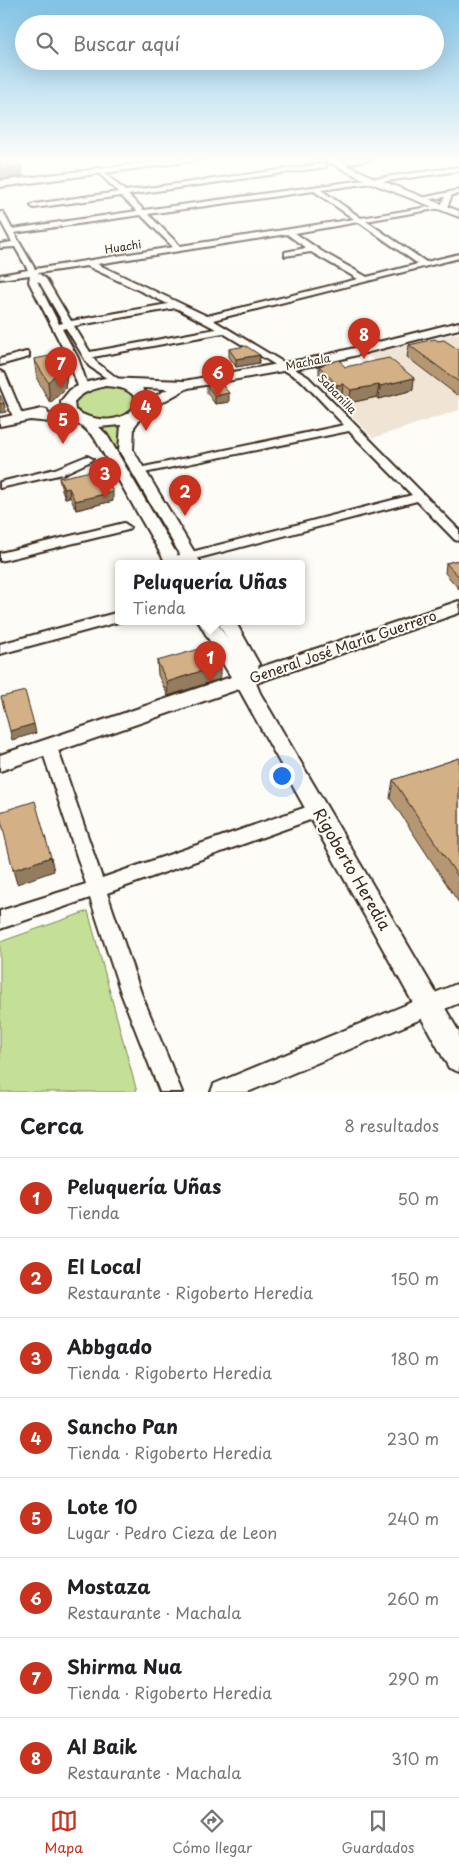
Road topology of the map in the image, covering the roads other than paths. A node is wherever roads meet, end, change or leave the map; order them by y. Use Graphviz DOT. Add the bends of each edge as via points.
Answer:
graph roads {
  1 [pos="140,210"];
  2 [pos="165,210"];
  3 [pos="345,210"];
  4 [pos="423,210"];
  5 [pos="143,213"];
  6 [pos="0,214"];
  7 [pos="359,220"];
  8 [pos="10,230"];
  9 [pos="289,232"];
  10 [pos="17,244"];
  11 [pos="0,246"];
  12 [pos="179,249"];
  13 [pos="312,249"];
  14 [pos="288,254"];
  15 [pos="459,256"];
  16 [pos="90,264"];
  17 [pos="424,264"];
  18 [pos="34,274"];
  19 [pos="0,277"];
  20 [pos="364,279"];
  21 [pos="176,305"];
  22 [pos="206,319"];
  23 [pos="68,325"];
  24 [pos="459,325"];
  25 [pos="58,327"];
  26 [pos="227,330"];
  27 [pos="26,355"];
  28 [pos="87,356"];
  29 [pos="0,362"];
  30 [pos="285,367"];
  31 [pos="0,374"];
  32 [pos="121,383"];
  33 [pos="184,385"];
  34 [pos="83,387"];
  35 [pos="65,404"];
  36 [pos="138,412"];
  37 [pos="25,418"];
  38 [pos="0,422"];
  39 [pos="84,422"];
  40 [pos="351,427"];
  41 [pos="87,459"];
  42 [pos="139,471"];
  43 [pos="0,485"];
  44 [pos="419,497"];
  45 [pos="124,527"];
  46 [pos="459,537"];
  47 [pos="0,557"];
  48 [pos="172,560"];
  49 [pos="191,560"];
  50 [pos="459,608"];
  51 [pos="115,618"];
  52 [pos="210,625"];
  53 [pos="228,625"];
  54 [pos="0,649"];
  55 [pos="246,681"];
  56 [pos="49,747"];
  57 [pos="0,763"];
  58 [pos="318,810"];
  59 [pos="97,888"];
  60 [pos="0,920"];
  61 [pos="459,993"];
  62 [pos="429,1005"];
  63 [pos="459,1058"];
  64 [pos="171,1092"];
  65 [pos="222,1092"];
  1 -- 5 [label="street"];
  2 -- 5 [label="street"];
  3 -- 7 [label="street"];
  4 -- 7 [label="street, Huachi"];
  5 -- 8 [label="street"];
  5 -- 12 [label="street"];
  6 -- 8 [label="street"];
  7 -- 9 [label="street, Huachi"];
  7 -- 17 [label="street"];
  8 -- 10 [label="street"];
  9 -- 12 [label="street, Huachi"];
  9 -- 13 [label="street"];
  10 -- 11 [label="street"];
  10 -- 18 [label="street"];
  12 -- 16 [label="street, Huachi"];
  13 -- 14 [label="street"];
  13 -- 20 [label="street"];
  15 -- 17 [label="street"];
  16 -- 18 [label="street, Huachi"];
  16 -- 21 [label="street, Sabanilla"];
  17 -- 20 [label="street"];
  18 -- 19 [label="street, Huachi"];
  18 -- 23 [label="street" via="43,281"];
  18 -- 25 [label="street" via="33,282"];
  20 -- 22 [label="street"];
  21 -- 22 [label="street, Sabanilla"];
  21 -- 23 [label="street"];
  22 -- 26 [label="street, Sabanilla"];
  23 -- 25 [label="street"];
  23 -- 28 [label="street"];
  24 -- 30 [label="main road, Machala"];
  25 -- 34 [label="street"];
  26 -- 28 [label="street"];
  26 -- 30 [label="street, Sabanilla"];
  27 -- 29 [label="street"];
  28 -- 32 [label="street" via="92,364"];
  30 -- 33 [label="main road, Machala"];
  30 -- 40 [label="street, Sabanilla" via="309,383"];
  31 -- 37 [label="street"];
  32 -- 33 [label="main road, Machala"];
  32 -- 34 [label="main road"];
  32 -- 36 [label="main road" via="143,395 145,401"];
  33 -- 36 [label="main road, Machala"];
  34 -- 35 [label="main road" via="67,398"];
  35 -- 37 [label="main road"];
  35 -- 39 [label="main road" via="72,417"];
  36 -- 39 [label="main road" via="115,423"];
  36 -- 42 [label="main road" via="127,427 125,444"];
  37 -- 38 [label="main road"];
  37 -- 39 [label="main road"];
  39 -- 48 [label="main road" via="100,435"];
  40 -- 42 [label="street"];
  40 -- 44 [label="street, Sabanilla"];
  41 -- 43 [label="street" via="59,472"];
  42 -- 49 [label="main road"];
  44 -- 46 [label="street, Sabanilla"];
  44 -- 49 [label="street"];
  45 -- 47 [label="street"];
  50 -- 55 [label="main road, General José María Guerrero"];
  51 -- 54 [label="street"];
  52 -- 55 [label="main road, Rigoberto Heredia" via="236,670"];
  53 -- 55 [label="main road, Rigoberto Heredia" via="249,661"];
  55 -- 56 [label="main road, General José María Guerrero"];
  55 -- 58 [label="main road, Rigoberto Heredia"];
  56 -- 57 [label="main road, General José María Guerrero"];
  56 -- 59 [label="street"];
  58 -- 59 [label="street"];
  58 -- 62 [label="main road, Rigoberto Heredia"];
  59 -- 60 [label="street"];
  59 -- 64 [label="street" via="131,993"];
  61 -- 62 [label="street"];
  62 -- 63 [label="main road, Rigoberto Heredia"];
  62 -- 65 [label="street"];
}
